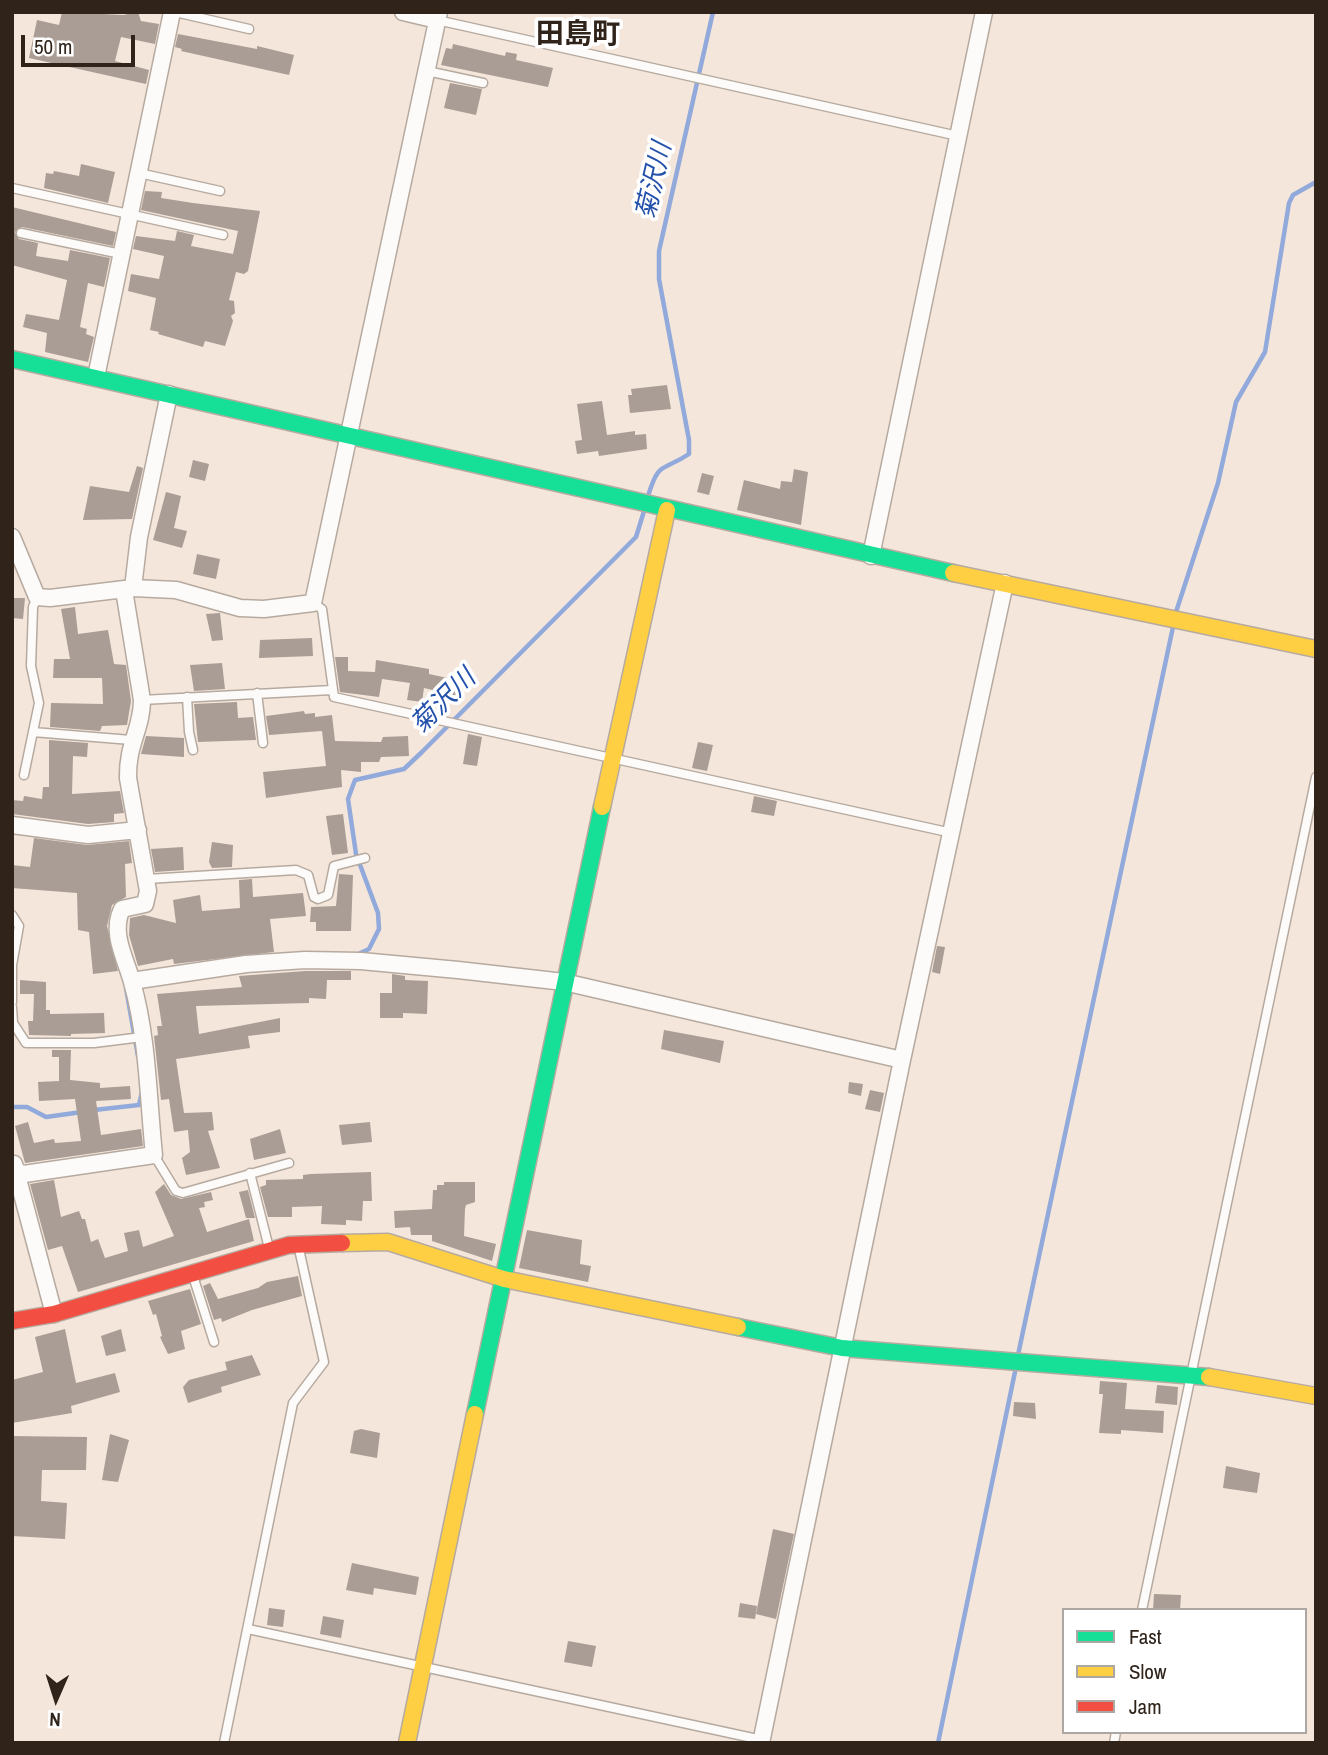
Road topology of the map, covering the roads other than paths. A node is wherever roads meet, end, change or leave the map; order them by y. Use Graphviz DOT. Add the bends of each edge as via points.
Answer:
graph roads {
  1 [pos="174,12"];
  2 [pos="403,12"];
  3 [pos="984,12"];
  4 [pos="438,16"];
  5 [pos="249,29"];
  6 [pos="427,71"];
  7 [pos="483,83"];
  8 [pos="958,136"];
  9 [pos="139,173"];
  10 [pos="12,188"];
  11 [pos="220,191"];
  12 [pos="130,214"];
  13 [pos="21,233"];
  14 [pos="223,235"];
  15 [pos="121,254"];
  16 [pos="12,359"];
  17 [pos="96,377"];
  18 [pos="169,394"];
  19 [pos="348,434"];
  20 [pos="667,510"];
  21 [pos="12,537"];
  22 [pos="871,556"];
  23 [pos="1005,583"];
  24 [pos="128,589"];
  25 [pos="37,597"];
  26 [pos="313,603"];
  27 [pos="1316,649"];
  28 [pos="332,690"];
  29 [pos="257,693"];
  30 [pos="187,697"];
  31 [pos="142,700"];
  32 [pos="33,732"];
  33 [pos="131,740"];
  34 [pos="263,743"];
  35 [pos="193,750"];
  36 [pos="615,758"];
  37 [pos="24,775"];
  38 [pos="1316,777"];
  39 [pos="12,825"];
  40 [pos="138,830"];
  41 [pos="952,833"];
  42 [pos="365,858"];
  43 [pos="147,879"];
  44 [pos="12,915"];
  45 [pos="12,965"];
  46 [pos="132,981"];
  47 [pos="564,982"];
  48 [pos="12,1004"];
  49 [pos="13,1023"];
  50 [pos="142,1037"];
  51 [pos="902,1060"];
  52 [pos="154,1155"];
  53 [pos="14,1163"];
  54 [pos="289,1163"];
  55 [pos="250,1173"];
  56 [pos="298,1244"];
  57 [pos="269,1251"];
  58 [pos="192,1273"];
  59 [pos="504,1279"];
  60 [pos="54,1314"];
  61 [pos="12,1321"];
  62 [pos="214,1342"];
  63 [pos="842,1348"];
  64 [pos="1192,1374"];
  65 [pos="1316,1396"];
  66 [pos="1142,1608"];
  67 [pos="248,1629"];
  68 [pos="423,1665"];
  69 [pos="761,1741"];
  70 [pos="224,1743"];
  71 [pos="407,1743"];
  1 -- 5 [label="lane"];
  1 -- 9 [label="street"];
  2 -- 4 [label="street"];
  3 -- 8 [label="street"];
  4 -- 6 [label="street"];
  4 -- 8 [label="lane"];
  6 -- 7 [label="lane"];
  6 -- 19 [label="street"];
  8 -- 22 [label="street"];
  9 -- 11 [label="lane"];
  9 -- 12 [label="street"];
  10 -- 12 [label="lane"];
  12 -- 14 [label="lane"];
  12 -- 15 [label="street"];
  13 -- 15 [label="lane"];
  15 -- 17 [label="street"];
  16 -- 17 [label="street"];
  17 -- 18 [label="street"];
  18 -- 19 [label="street"];
  18 -- 24 [label="street"];
  19 -- 20 [label="street"];
  19 -- 26 [label="street"];
  20 -- 22 [label="street"];
  20 -- 36 [label="street"];
  21 -- 25 [label="street"];
  22 -- 23 [label="street"];
  23 -- 27 [label="street"];
  23 -- 41 [label="street"];
  24 -- 25 [label="street"];
  24 -- 26 [label="street" via="176,590 240,608"];
  24 -- 31 [label="street"];
  25 -- 32 [label="lane" via="31,666 39,703"];
  26 -- 28 [label="lane" via="322,609"];
  28 -- 29 [label="lane"];
  28 -- 36 [label="lane" via="334,696"];
  29 -- 30 [label="lane"];
  29 -- 34 [label="lane"];
  30 -- 31 [label="lane"];
  30 -- 35 [label="lane"];
  31 -- 33 [label="street" via="142,716"];
  32 -- 33 [label="lane"];
  32 -- 37 [label="lane"];
  33 -- 40 [label="street" via="128,778"];
  36 -- 41 [label="lane"];
  36 -- 47 [label="street"];
  38 -- 64 [label="lane"];
  39 -- 40 [label="street" via="88,835"];
  40 -- 43 [label="street"];
  41 -- 51 [label="street"];
  42 -- 43 [label="lane" via="334,866 328,895 323,898 314,897 308,875 296,870"];
  43 -- 46 [label="street" via="145,904 122,909 117,921"];
  44 -- 45 [label="lane" via="19,926"];
  45 -- 48 [label="lane"];
  46 -- 47 [label="street" via="305,960 361,961"];
  46 -- 50 [label="street"];
  47 -- 51 [label="street"];
  47 -- 59 [label="street"];
  48 -- 49 [label="lane"];
  49 -- 50 [label="lane" via="26,1043 32,1044"];
  50 -- 52 [label="street"];
  51 -- 63 [label="street"];
  52 -- 53 [label="street" via="24,1174"];
  52 -- 55 [label="lane" via="180,1192"];
  53 -- 60 [label="street"];
  54 -- 55 [label="lane"];
  55 -- 57 [label="lane"];
  56 -- 57 [label="street"];
  56 -- 59 [label="street" via="388,1242"];
  56 -- 67 [label="lane" via="324,1362 293,1402"];
  57 -- 58 [label="street"];
  58 -- 60 [label="street"];
  58 -- 62 [label="lane"];
  59 -- 63 [label="street"];
  59 -- 68 [label="street"];
  60 -- 61 [label="street"];
  63 -- 64 [label="street"];
  63 -- 69 [label="street"];
  64 -- 65 [label="street"];
  64 -- 66 [label="lane"];
  67 -- 68 [label="lane"];
  67 -- 70 [label="lane"];
  68 -- 69 [label="lane"];
  68 -- 71 [label="street"];
}
